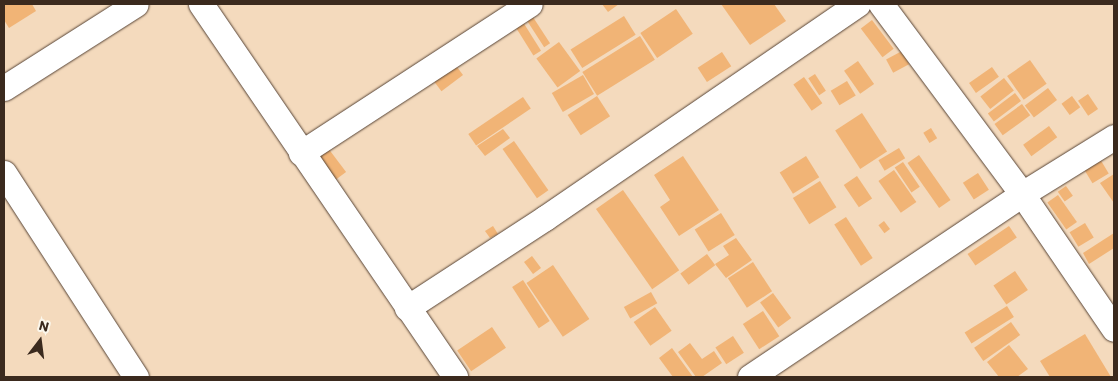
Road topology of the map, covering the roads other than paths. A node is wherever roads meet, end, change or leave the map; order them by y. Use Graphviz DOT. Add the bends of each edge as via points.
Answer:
graph roads {
  1 [pos="136,4"];
  2 [pos="201,4"];
  3 [pos="530,4"];
  4 [pos="858,4"];
  5 [pos="881,4"];
  6 [pos="4,88"];
  7 [pos="1114,137"];
  8 [pos="301,152"];
  9 [pos="4,173"];
  10 [pos="1022,194"];
  11 [pos="407,308"];
  12 [pos="1114,329"];
  13 [pos="136,377"];
  14 [pos="455,377"];
  15 [pos="750,377"];
  1 -- 6 [label="street"];
  2 -- 8 [label="street"];
  3 -- 8 [label="street"];
  4 -- 11 [label="street" via="545,218"];
  5 -- 10 [label="street"];
  7 -- 10 [label="street"];
  8 -- 11 [label="street"];
  9 -- 13 [label="street"];
  10 -- 12 [label="street"];
  10 -- 15 [label="street"];
  11 -- 14 [label="street"];
}
